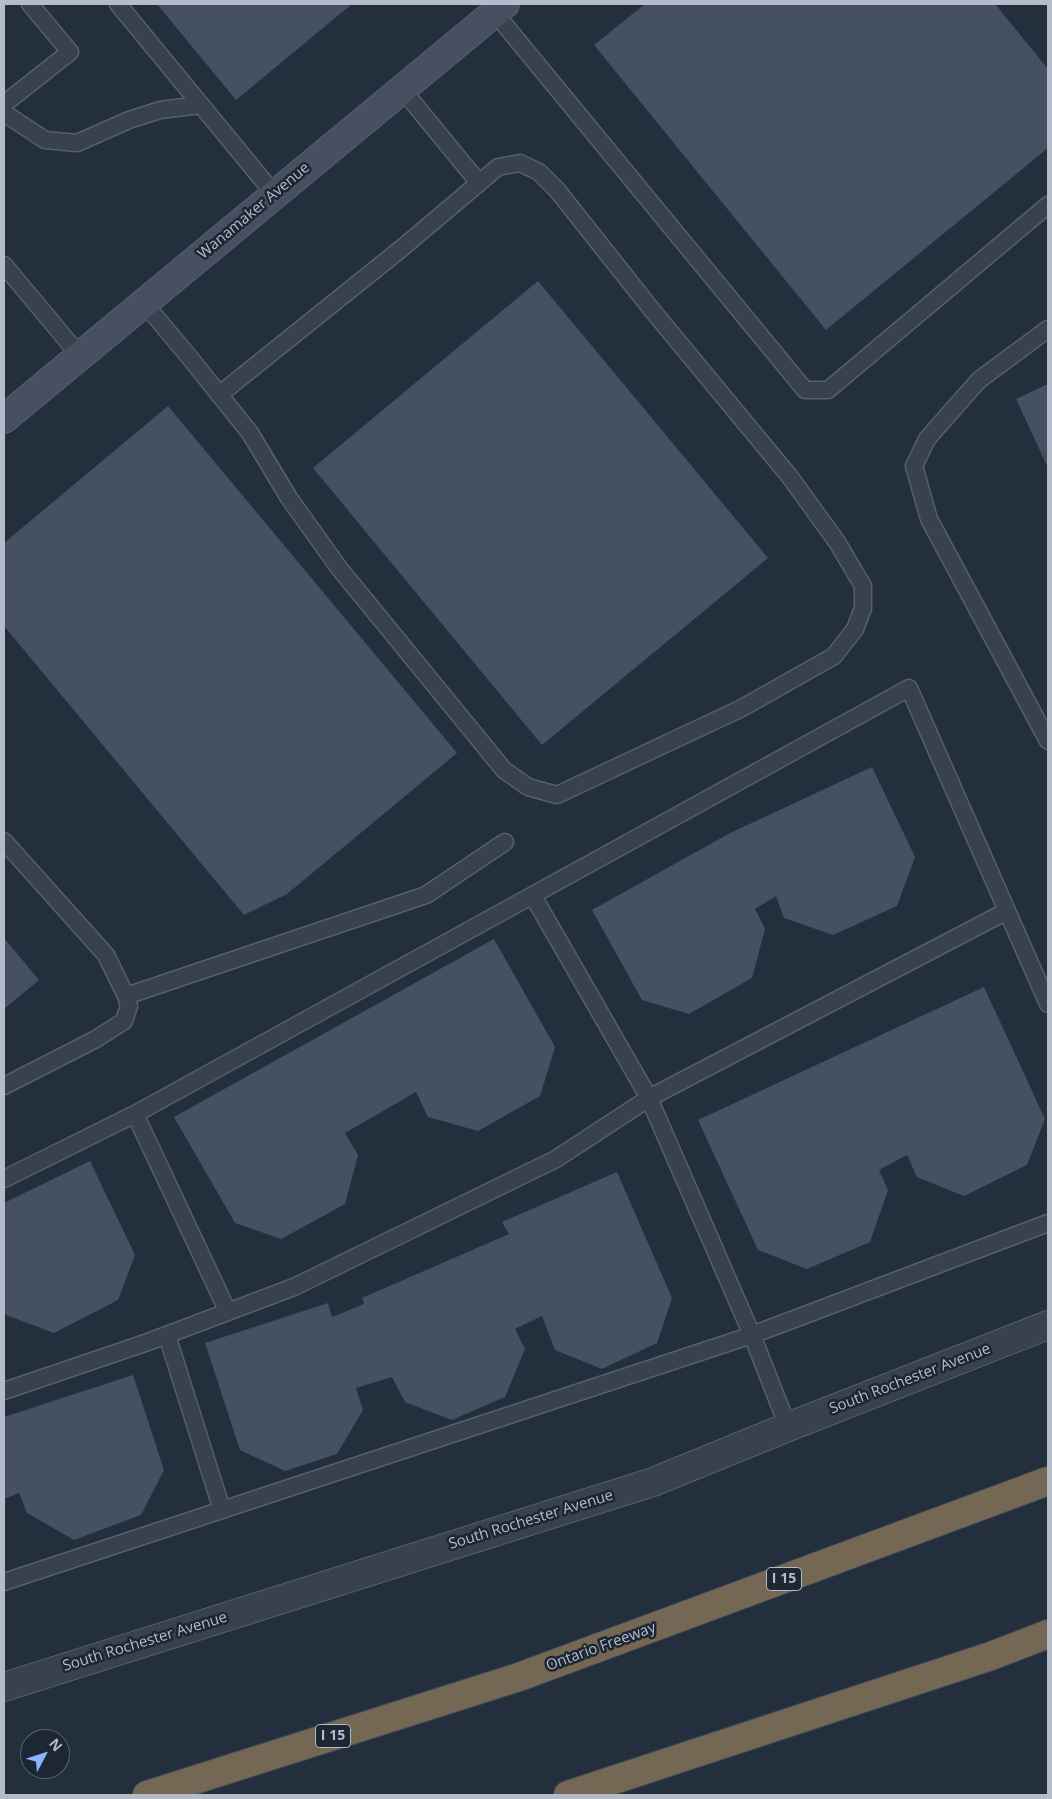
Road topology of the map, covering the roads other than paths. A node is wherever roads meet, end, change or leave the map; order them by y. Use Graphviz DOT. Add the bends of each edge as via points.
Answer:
graph roads {
  1 [pos="30,4"];
  2 [pos="118,4"];
  3 [pos="500,8"];
  4 [pos="402,89"];
  5 [pos="4,104"];
  6 [pos="201,105"];
  7 [pos="4,113"];
  8 [pos="479,182"];
  9 [pos="275,194"];
  10 [pos="1048,205"];
  11 [pos="4,265"];
  12 [pos="144,303"];
  13 [pos="1048,329"];
  14 [pos="80,356"];
  15 [pos="219,394"];
  16 [pos="4,419"];
  17 [pos="1048,741"];
  18 [pos="4,841"];
  19 [pos="505,842"];
  20 [pos="533,896"];
  21 [pos="1007,911"];
  22 [pos="126,996"];
  23 [pos="1048,1004"];
  24 [pos="4,1086"];
  25 [pos="649,1098"];
  26 [pos="135,1114"];
  27 [pos="4,1179"];
  28 [pos="1048,1223"];
  29 [pos="228,1312"];
  30 [pos="1048,1325"];
  31 [pos="167,1334"];
  32 [pos="752,1335"];
  33 [pos="4,1391"];
  34 [pos="788,1426"];
  35 [pos="1048,1481"];
  36 [pos="222,1510"];
  37 [pos="4,1582"];
  38 [pos="1048,1634"];
  39 [pos="4,1687"];
  40 [pos="147,1795"];
  41 [pos="568,1795"];
  1 -- 5 [label="lane" via="70,52"];
  2 -- 6 [label="lane"];
  3 -- 4 [label="street, Wanamaker Avenue"];
  3 -- 10 [label="lane" via="805,390 828,390"];
  4 -- 8 [label="lane"];
  4 -- 9 [label="street, Wanamaker Avenue"];
  6 -- 7 [label="lane" via="152,112 77,143 45,140"];
  6 -- 9 [label="lane"];
  8 -- 15 [label="lane" via="440,218"];
  8 -- 15 [label="lane" via="498,167 520,163 539,172 790,477 837,542 863,586 863,608 854,629 834,656 742,708 557,796 528,788 504,770 339,568 289,498 250,433"];
  9 -- 12 [label="street, Wanamaker Avenue"];
  11 -- 14 [label="lane"];
  12 -- 14 [label="street, Wanamaker Avenue"];
  12 -- 15 [label="lane"];
  13 -- 17 [label="lane" via="980,380 927,439 914,466 929,519"];
  14 -- 16 [label="street, Wanamaker Avenue"];
  18 -- 22 [label="lane" via="106,955"];
  19 -- 22 [label="lane" via="426,895"];
  20 -- 21 [label="lane" via="909,688"];
  20 -- 25 [label="lane"];
  20 -- 26 [label="lane"];
  21 -- 23 [label="lane"];
  21 -- 25 [label="lane"];
  22 -- 24 [label="lane" via="129,1006 124,1021"];
  25 -- 29 [label="lane" via="556,1159 294,1287"];
  25 -- 32 [label="lane"];
  26 -- 27 [label="lane"];
  26 -- 29 [label="lane"];
  28 -- 32 [label="lane"];
  29 -- 31 [label="lane"];
  30 -- 34 [label="street, South Rochester Avenue"];
  31 -- 33 [label="lane"];
  31 -- 36 [label="lane"];
  32 -- 34 [label="lane"];
  32 -- 36 [label="lane"];
  34 -- 39 [label="street, South Rochester Avenue" via="653,1482"];
  35 -- 40 [label="highway, Ontario Freeway / I 15" via="519,1677"];
  36 -- 37 [label="lane"];
  38 -- 41 [label="highway" via="982,1659"];
}
